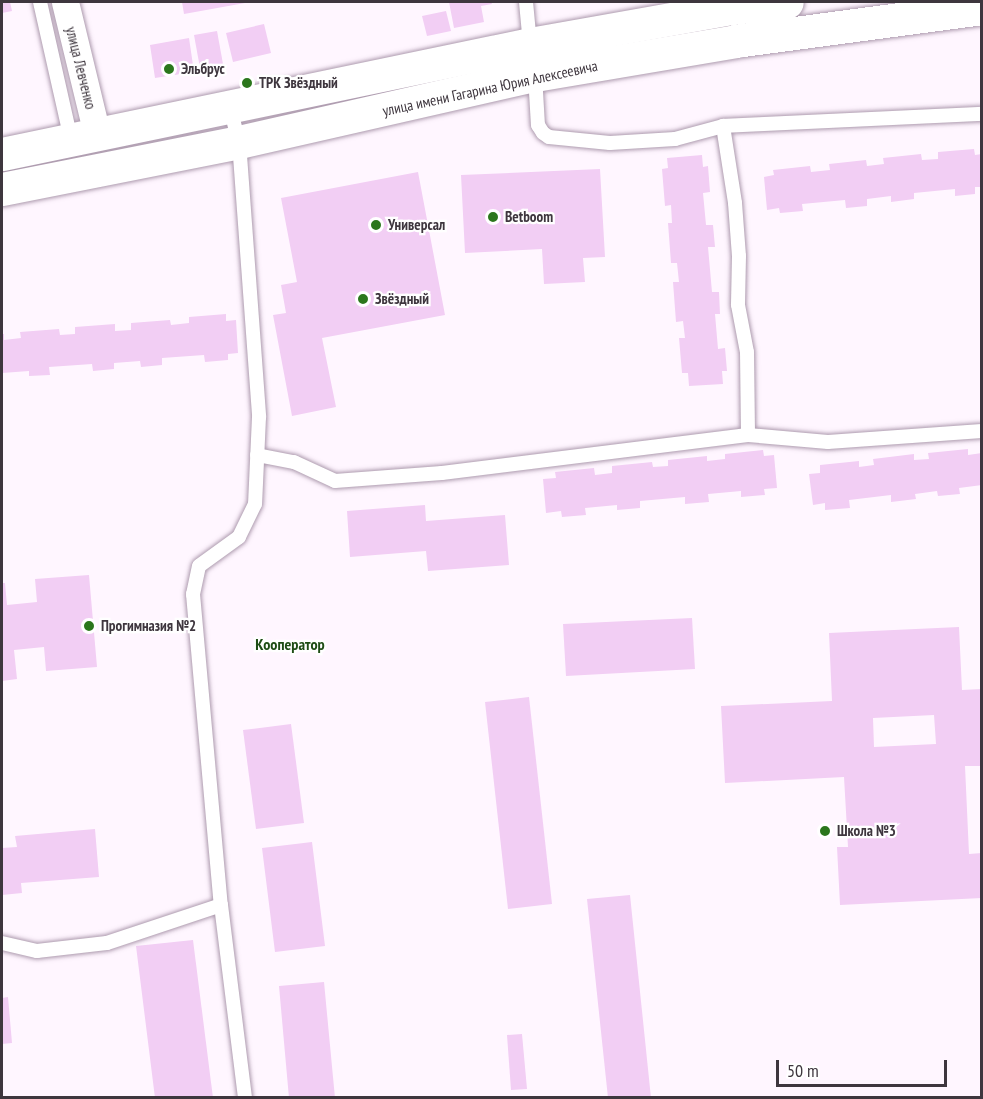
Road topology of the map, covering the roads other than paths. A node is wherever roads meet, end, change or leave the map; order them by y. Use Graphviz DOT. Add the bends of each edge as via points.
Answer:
graph roads {
  1 [pos="40,2"];
  2 [pos="64,2"];
  3 [pos="526,2"];
  4 [pos="787,2"];
  5 [pos="981,8"];
  6 [pos="533,60"];
  7 [pos="230,107"];
  8 [pos="981,114"];
  9 [pos="723,126"];
  10 [pos="84,137"];
  11 [pos="239,142"];
  12 [pos="2,154"];
  13 [pos="2,189"];
  14 [pos="981,431"];
  15 [pos="748,435"];
  16 [pos="257,455"];
  17 [pos="221,905"];
  18 [pos="2,943"];
  19 [pos="246,1098"];
  1 -- 10 [label="lane"];
  2 -- 10 [label="street, улица Левченко"];
  3 -- 6 [label="lane"];
  4 -- 6 [label="street, улица имени Гагарина Юрия Алексеевича" via="733,8"];
  5 -- 6 [label="street, улица имени Гагарина Юрия Алексеевича" via="735,42"];
  6 -- 7 [label="street, улица имени Гагарина Юрия Алексеевича"];
  6 -- 9 [label="lane" via="538,125 549,137 610,143 675,139"];
  6 -- 11 [label="street, улица имени Гагарина Юрия Алексеевича"];
  7 -- 10 [label="street, улица имени Гагарина Юрия Алексеевича"];
  7 -- 11 [label="lane"];
  8 -- 9 [label="lane"];
  9 -- 15 [label="lane" via="738,235 738,305 747,352"];
  10 -- 12 [label="street, улица имени Гагарина Юрия Алексеевича"];
  11 -- 13 [label="street, улица имени Гагарина Юрия Алексеевича"];
  11 -- 16 [label="lane" via="259,417"];
  14 -- 15 [label="lane" via="828,442"];
  15 -- 16 [label="lane" via="442,473 335,481 294,462"];
  16 -- 17 [label="lane" via="255,504 239,537 199,566 193,594"];
  17 -- 18 [label="lane" via="107,943 37,951"];
  17 -- 19 [label="lane"];
}
